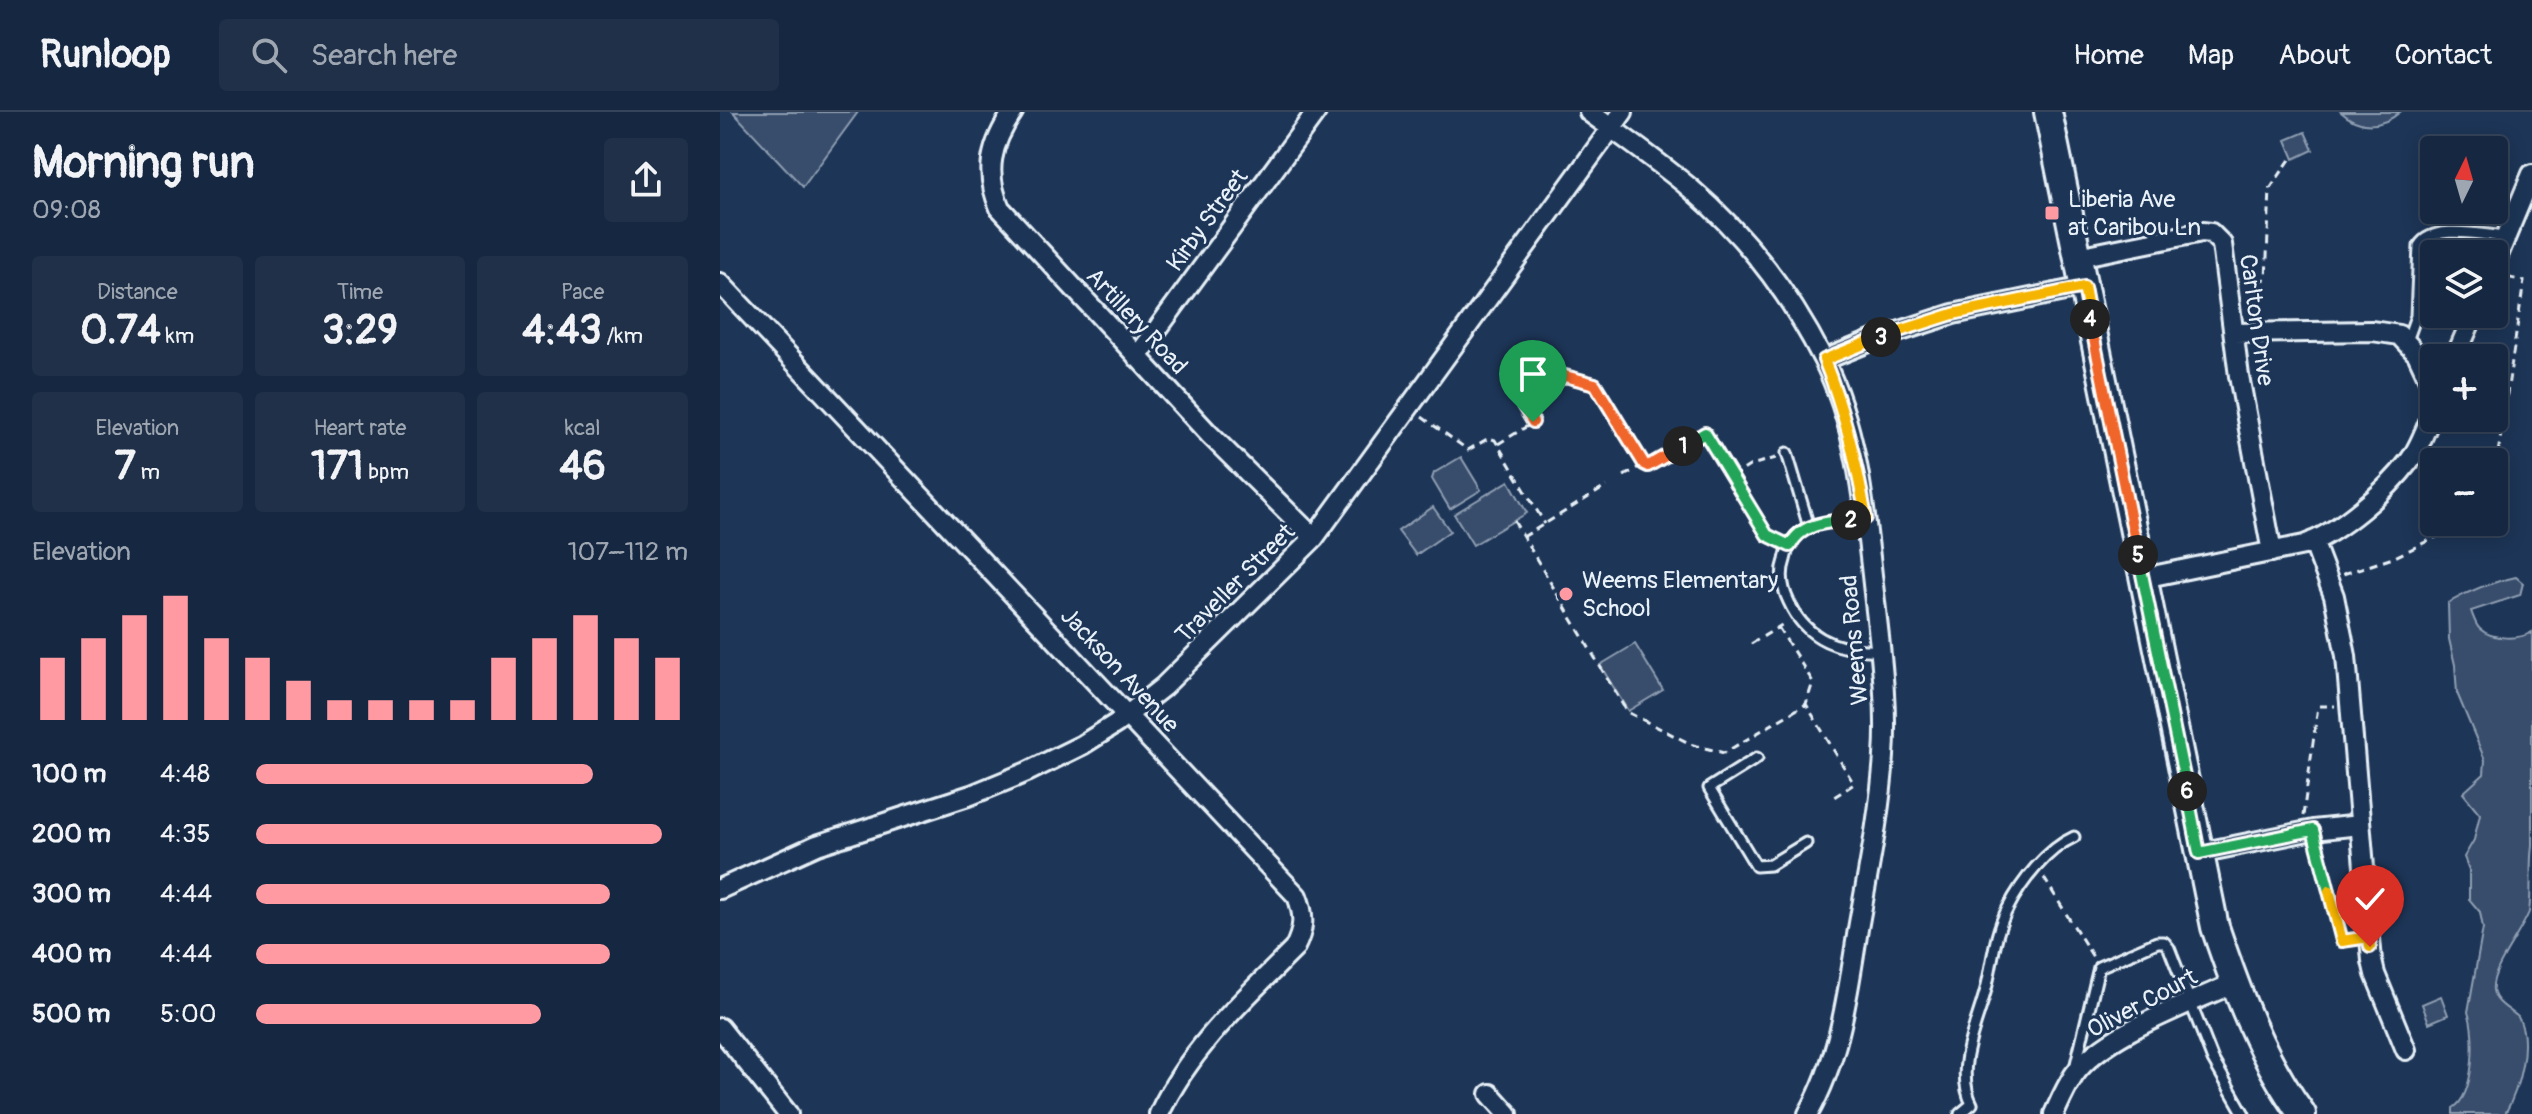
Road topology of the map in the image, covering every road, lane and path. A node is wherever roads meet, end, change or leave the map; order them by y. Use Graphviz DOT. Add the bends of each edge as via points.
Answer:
graph roads {
  1 [pos="1013,112"];
  2 [pos="1316,112"];
  3 [pos="1589,112"];
  4 [pos="1623,112"];
  5 [pos="2048,112"];
  6 [pos="1611,129"];
  7 [pos="2293,155"];
  8 [pos="2532,174"];
  9 [pos="2506,237"];
  10 [pos="2505,240"];
  11 [pos="2078,257"];
  12 [pos="2508,275"];
  13 [pos="720,283"];
  14 [pos="2229,286"];
  15 [pos="2084,287"];
  16 [pos="2234,333"];
  17 [pos="2407,341"];
  18 [pos="1137,357"];
  19 [pos="1824,360"];
  20 [pos="2420,362"];
  21 [pos="1542,417"];
  22 [pos="1424,418"];
  23 [pos="1533,422"];
  24 [pos="2424,432"];
  25 [pos="1498,444"];
  26 [pos="2499,448"];
  27 [pos="1787,454"];
  28 [pos="1644,464"];
  29 [pos="1624,476"];
  30 [pos="1732,477"];
  31 [pos="1607,486"];
  32 [pos="1866,518"];
  33 [pos="1514,521"];
  34 [pos="1545,524"];
  35 [pos="1809,527"];
  36 [pos="2438,536"];
  37 [pos="1523,537"];
  38 [pos="1314,538"];
  39 [pos="2313,541"];
  40 [pos="1790,546"];
  41 [pos="2272,552"];
  42 [pos="2143,578"];
  43 [pos="2328,579"];
  44 [pos="1795,617"];
  45 [pos="1778,627"];
  46 [pos="1751,644"];
  47 [pos="1881,650"];
  48 [pos="1806,704"];
  49 [pos="2349,704"];
  50 [pos="1129,715"];
  51 [pos="1757,758"];
  52 [pos="1834,797"];
  53 [pos="2360,825"];
  54 [pos="2309,831"];
  55 [pos="2074,837"];
  56 [pos="1806,843"];
  57 [pos="2199,853"];
  58 [pos="2038,868"];
  59 [pos="720,889"];
  60 [pos="2369,937"];
  61 [pos="2099,967"];
  62 [pos="2234,983"];
  63 [pos="2189,1004"];
  64 [pos="720,1028"];
  65 [pos="2406,1050"];
  66 [pos="2072,1077"];
  67 [pos="1490,1094"];
  68 [pos="788,1114"];
  69 [pos="1159,1114"];
  70 [pos="1508,1114"];
  71 [pos="1808,1114"];
  72 [pos="1960,1114"];
  73 [pos="2054,1114"];
  74 [pos="2244,1114"];
  75 [pos="2302,1114"];
  1 -- 18 [label="street, Artillery Road" via="991,158 1000,208"];
  2 -- 18 [label="street, Kirby Street"];
  3 -- 6 [label="street, Weems Road"];
  4 -- 6 [label="street, Traveller Street"];
  5 -- 11 [label="main road"];
  6 -- 19 [label="street, Weems Road" via="1689,187 1742,239 1797,313"];
  6 -- 38 [label="street, Traveller Street"];
  7 -- 14 [label="path" via="2270,189 2266,279"];
  8 -- 9 [label="street"];
  9 -- 10 [label="street"];
  9 -- 17 [label="lane" via="2439,232 2423,238 2416,316"];
  11 -- 14 [label="street, Carlton Drive" via="2207,232 2222,244"];
  11 -- 15 [label="main road"];
  12 -- 26 [label="path" via="2524,281"];
  13 -- 50 [label="street, Jackson Avenue"];
  14 -- 16 [label="street, Carlton Drive"];
  15 -- 19 [label="street" via="1953,314"];
  15 -- 42 [label="main road"];
  16 -- 17 [label="street" via="2389,332"];
  16 -- 41 [label="street, Carlton Drive"];
  17 -- 20 [label="street"];
  18 -- 38 [label="street, Artillery Road"];
  19 -- 32 [label="street, Weems Road" via="1846,420"];
  21 -- 23 [label="path"];
  22 -- 25 [label="path" via="1468,450 1489,438"];
  23 -- 25 [label="path"];
  23 -- 28 [label="path" via="1524,401 1565,376 1595,384"];
  24 -- 39 [label="street" via="2401,471"];
  25 -- 34 [label="path"];
  27 -- 30 [label="path"];
  27 -- 35 [label="lane"];
  28 -- 29 [label="path"];
  28 -- 30 [label="path" via="1705,433"];
  30 -- 40 [label="path" via="1767,535"];
  31 -- 34 [label="path"];
  32 -- 35 [label="lane"];
  32 -- 47 [label="street, Weems Road"];
  33 -- 37 [label="path"];
  34 -- 37 [label="path"];
  35 -- 40 [label="lane"];
  36 -- 43 [label="path" via="2393,558"];
  37 -- 48 [label="path" via="1623,706 1636,719 1724,753"];
  38 -- 50 [label="street, Traveller Street"];
  39 -- 41 [label="street"];
  39 -- 43 [label="street"];
  40 -- 44 [label="lane" via="1782,576"];
  41 -- 42 [label="street"];
  42 -- 57 [label="main road"];
  43 -- 49 [label="street" via="2346,656"];
  44 -- 45 [label="path"];
  44 -- 47 [label="lane" via="1811,634 1842,648"];
  45 -- 46 [label="path"];
  45 -- 48 [label="path" via="1813,682"];
  47 -- 71 [label="street, Weems Road" via="1884,757 1870,860 1843,1017 1828,1072"];
  48 -- 52 [label="path" via="1854,784"];
  49 -- 53 [label="street"];
  49 -- 54 [label="path" via="2318,706 2303,822"];
  50 -- 59 [label="street, Traveller Street" via="1027,772 817,845"];
  50 -- 69 [label="street, Jackson Avenue" via="1289,885 1304,921 1294,949 1207,1038"];
  51 -- 56 [label="lane" via="1709,788 1756,866 1770,865"];
  53 -- 54 [label="street"];
  53 -- 60 [label="street"];
  54 -- 57 [label="street"];
  54 -- 60 [label="path" via="2342,941"];
  55 -- 58 [label="lane" via="2057,846"];
  57 -- 62 [label="main road"];
  58 -- 61 [label="path"];
  58 -- 72 [label="lane" via="2013,899 1999,928 1967,1059 1972,1104"];
  60 -- 65 [label="street" via="2375,974"];
  61 -- 63 [label="lane" via="2164,942"];
  61 -- 66 [label="lane"];
  62 -- 63 [label="street, Oliver Court"];
  62 -- 75 [label="main road" via="2277,1075"];
  63 -- 66 [label="street, Oliver Court" via="2118,1038"];
  63 -- 74 [label="lane"];
  64 -- 68 [label="street"];
  66 -- 73 [label="street, Oliver Court"];
  67 -- 70 [label="street"];
}
